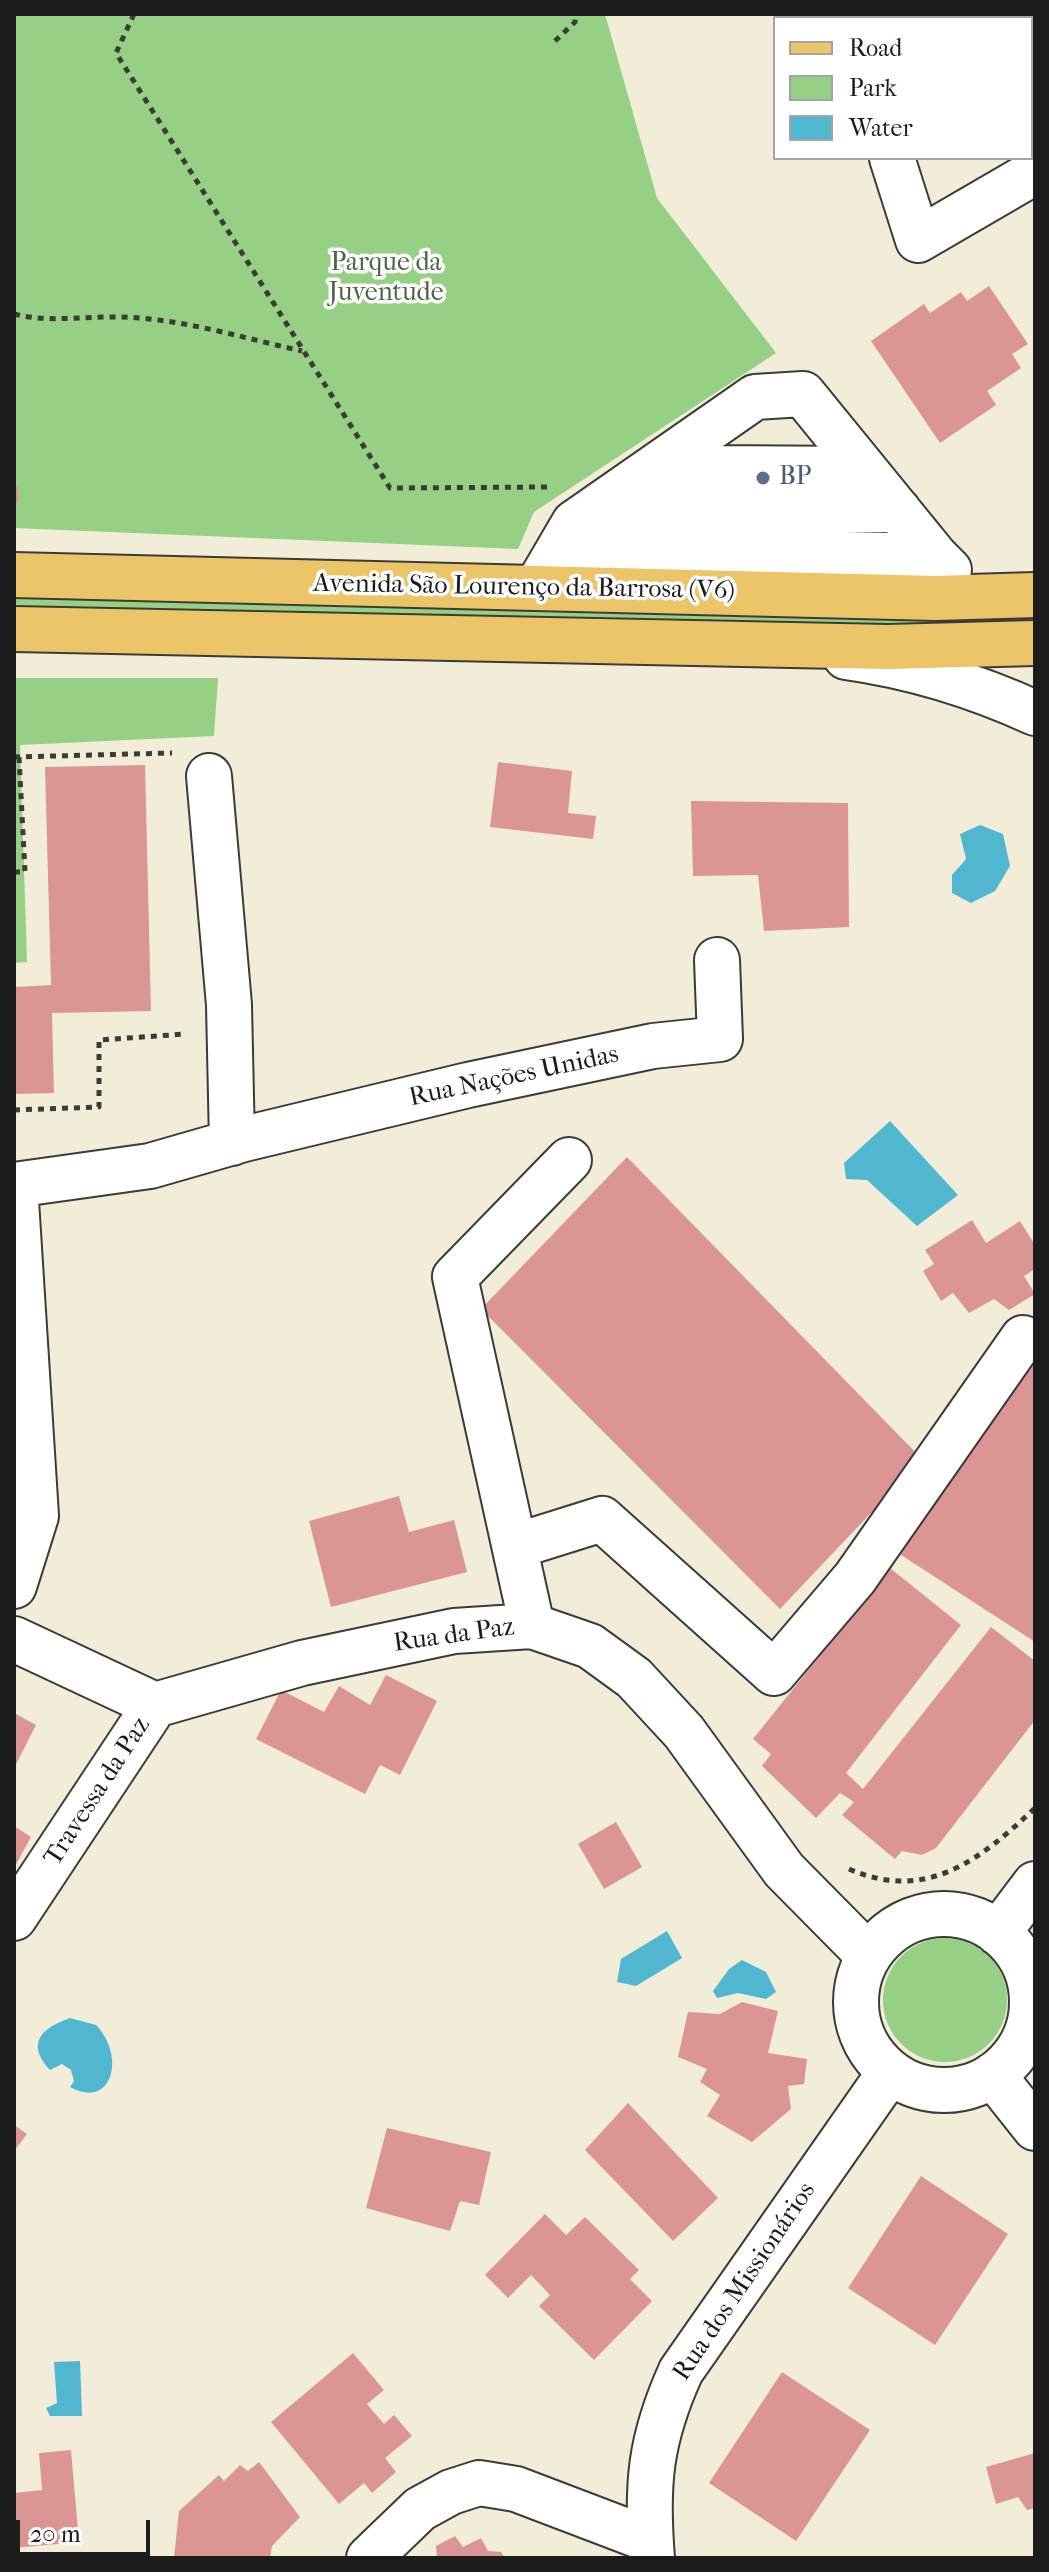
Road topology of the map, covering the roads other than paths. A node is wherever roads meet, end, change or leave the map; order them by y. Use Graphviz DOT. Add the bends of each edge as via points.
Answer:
graph roads {
  1 [pos="893,160"];
  2 [pos="1033,177"];
  3 [pos="898,511"];
  4 [pos="629,518"];
  5 [pos="14,575"];
  6 [pos="1035,580"];
  7 [pos="536,588"];
  8 [pos="1035,595"];
  9 [pos="979,597"];
  10 [pos="14,629"];
  11 [pos="1035,643"];
  12 [pos="753,644"];
  13 [pos="1035,713"];
  14 [pos="191,771"];
  15 [pos="717,960"];
  16 [pos="232,1143"];
  17 [pos="569,1160"];
  18 [pos="14,1185"];
  19 [pos="1023,1338"];
  20 [pos="516,1546"];
  21 [pos="14,1586"];
  22 [pos="532,1626"];
  23 [pos="14,1639"];
  24 [pos="155,1705"];
  25 [pos="1035,1884"];
  26 [pos="14,1918"];
  27 [pos="998,1933"];
  28 [pos="869,1956"];
  29 [pos="890,2072"];
  30 [pos="993,2075"];
  31 [pos="1035,2128"];
  32 [pos="651,2549"];
  33 [pos="369,2558"];
  1 -- 2 [label="street" via="918,240"];
  3 -- 4 [label="street"];
  3 -- 4 [label="street"];
  3 -- 7 [label="street" via="803,394 755,397 574,523"];
  3 -- 9 [label="street"];
  4 -- 7 [label="street"];
  5 -- 7 [label="main road, Avenida São Lourenço da Barrosa (V6)"];
  6 -- 9 [label="street"];
  7 -- 9 [label="main road, Avenida São Lourenço da Barrosa (V6)"];
  8 -- 9 [label="main road, Avenida São Lourenço da Barrosa (V6)"];
  10 -- 12 [label="main road, Avenida São Lourenço da Barrosa (V6)"];
  11 -- 12 [label="main road, Avenida São Lourenço da Barrosa (V6)"];
  12 -- 13 [label="street" via="883,662"];
  14 -- 16 [label="street" via="229,1005"];
  15 -- 16 [label="street, Rua Nações Unidas" via="720,1039 653,1046 468,1085"];
  16 -- 18 [label="street, Rua Nações Unidas" via="150,1166"];
  17 -- 20 [label="street" via="455,1277"];
  18 -- 21 [label="street" via="36,1516"];
  19 -- 20 [label="street" via="855,1578 774,1673 602,1519"];
  20 -- 22 [label="street"];
  22 -- 24 [label="street, Rua da Paz" via="454,1631 302,1663"];
  22 -- 28 [label="street, Rua da Paz" via="590,1646 634,1678 684,1732 784,1870"];
  23 -- 24 [label="street"];
  24 -- 26 [label="street, Travessa da Paz"];
  25 -- 27 [label="street"];
  27 -- 28 [label="street" via="965,1916 928,1915 894,1929"];
  27 -- 30 [label="street" via="1011,1945 1028,1978 1031,2014 1019,2049"];
  28 -- 29 [label="street" via="857,1990 859,2026 866,2044"];
  29 -- 30 [label="street" via="914,2085 941,2090 960,2089"];
  29 -- 32 [label="street, Rua dos Missionários" via="681,2371 650,2457"];
  30 -- 31 [label="street"];
  32 -- 33 [label="street" via="516,2489 479,2483 420,2509"];
}
